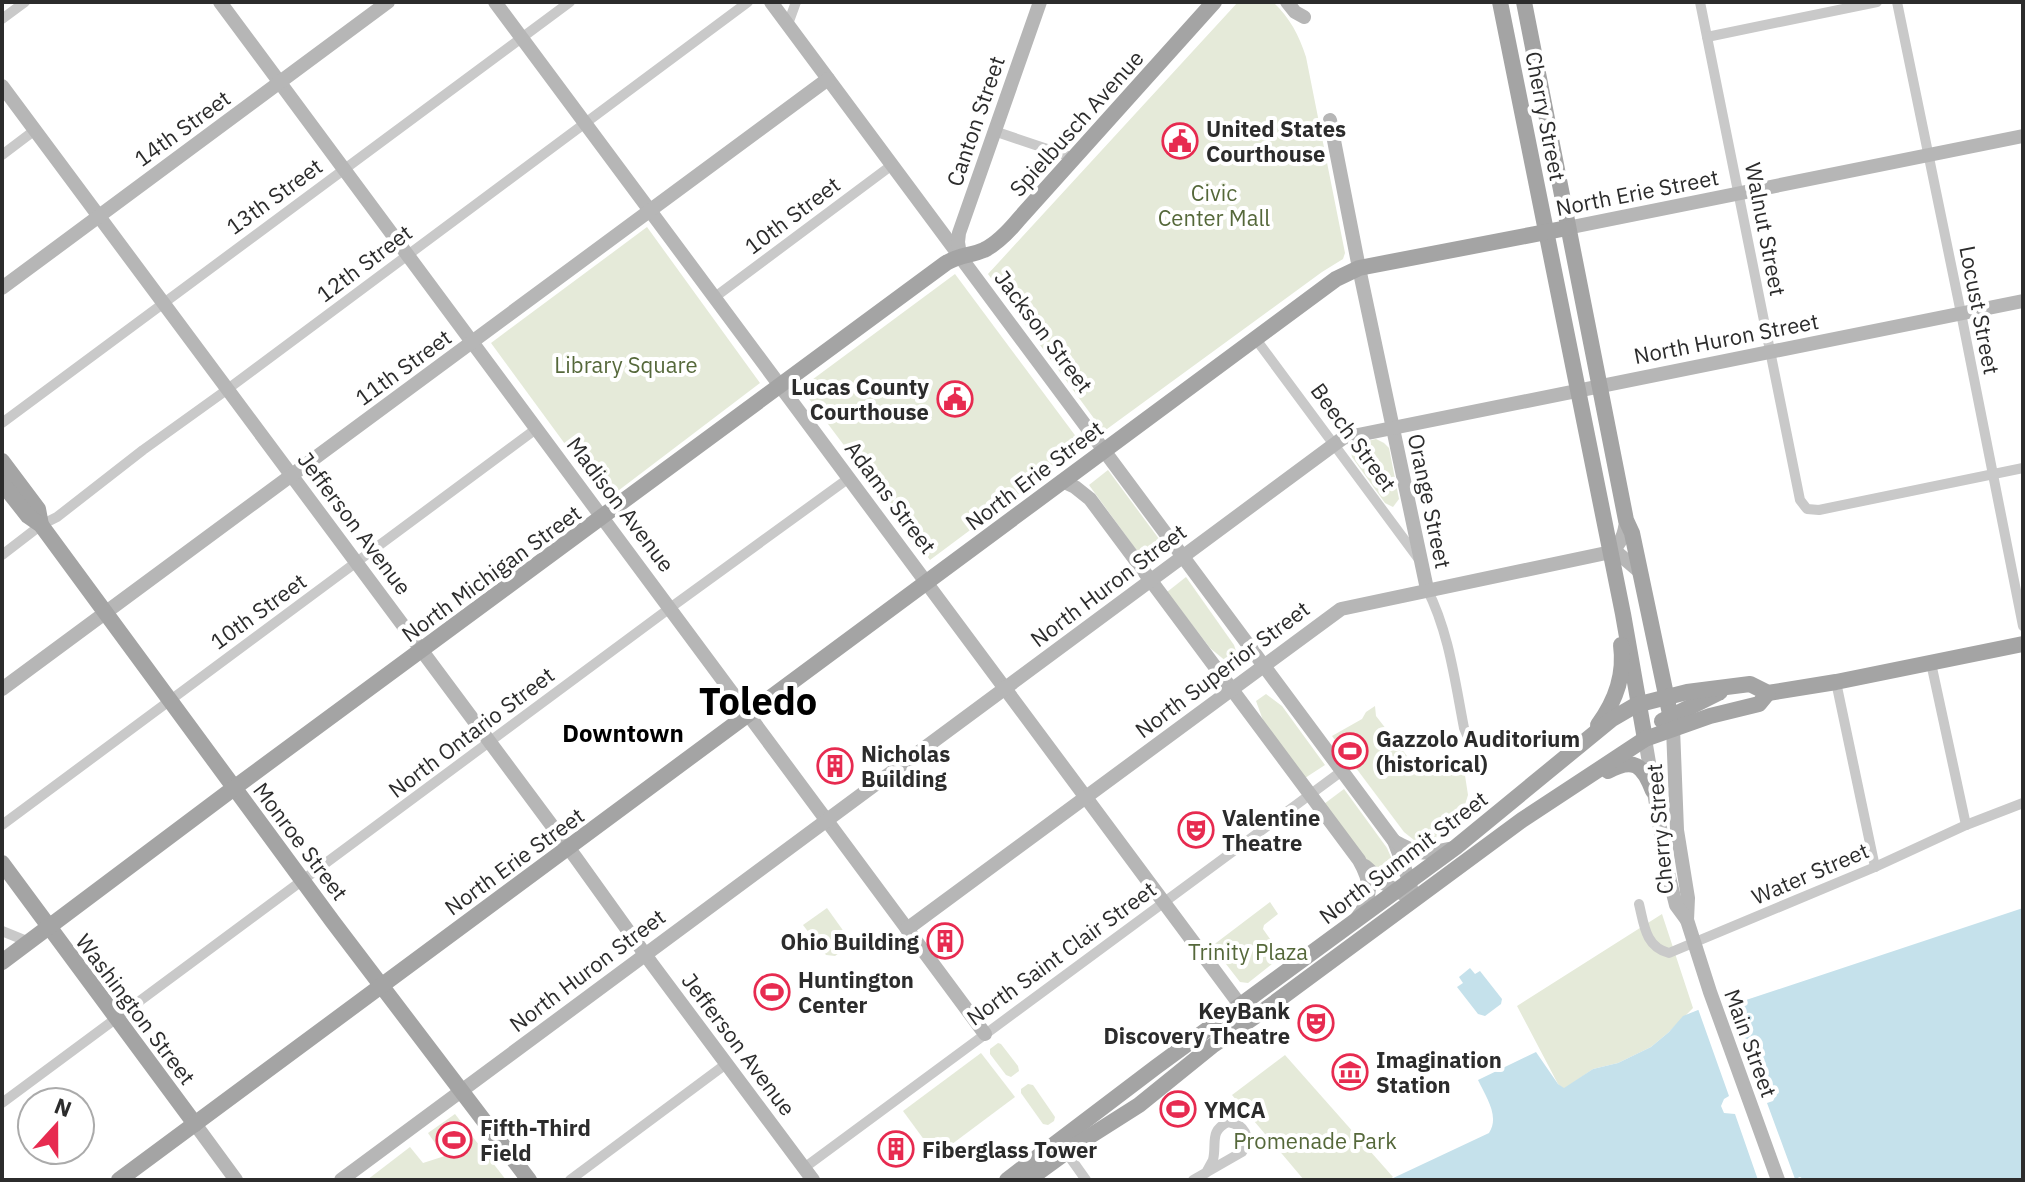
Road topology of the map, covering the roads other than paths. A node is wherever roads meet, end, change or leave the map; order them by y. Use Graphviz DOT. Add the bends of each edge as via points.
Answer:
graph roads {
  1 [pos="25,2"];
  2 [pos="220,2"];
  3 [pos="388,2"];
  4 [pos="495,2"];
  5 [pos="570,2"];
  6 [pos="748,2"];
  7 [pos="771,2"];
  8 [pos="796,2"];
  9 [pos="1040,2"];
  10 [pos="1214,2"];
  11 [pos="1287,2"];
  12 [pos="1302,2"];
  13 [pos="1500,2"];
  14 [pos="1524,2"];
  15 [pos="1700,2"];
  16 [pos="1877,2"];
  17 [pos="1897,2"];
  18 [pos="2,19"];
  19 [pos="788,24"];
  20 [pos="521,37"];
  21 [pos="1707,37"];
  22 [pos="828,79"];
  23 [pos="280,83"];
  24 [pos="2,86"];
  25 [pos="1330,120"];
  26 [pos="586,124"];
  27 [pos="35,130"];
  28 [pos="994,131"];
  29 [pos="2023,136"];
  30 [pos="2,155"];
  31 [pos="1929,156"];
  32 [pos="1074,158"];
  33 [pos="892,165"];
  34 [pos="344,169"];
  35 [pos="1739,195"];
  36 [pos="651,210"];
  37 [pos="99,216"];
  38 [pos="1567,228"];
  39 [pos="1546,232"];
  40 [pos="408,255"];
  41 [pos="960,255"];
  42 [pos="1359,268"];
  43 [pos="2,288"];
  44 [pos="715,297"];
  45 [pos="2023,301"];
  46 [pos="163,302"];
  47 [pos="1961,313"];
  48 [pos="1255,338"];
  49 [pos="473,343"];
  50 [pos="1769,352"];
  51 [pos="1600,385"];
  52 [pos="781,386"];
  53 [pos="228,389"];
  54 [pos="1578,390"];
  55 [pos="2,423"];
  56 [pos="1392,427"];
  57 [pos="536,429"];
  58 [pos="1334,444"];
  59 [pos="1104,449"];
  60 [pos="2,461"];
  61 [pos="2023,468"];
  62 [pos="1993,474"];
  63 [pos="292,476"];
  64 [pos="849,478"];
  65 [pos="1062,481"];
  66 [pos="2,483"];
  67 [pos="603,517"];
  68 [pos="1626,520"];
  69 [pos="41,525"];
  70 [pos="1611,552"];
  71 [pos="2,555"];
  72 [pos="1184,557"];
  73 [pos="1420,560"];
  74 [pos="357,563"];
  75 [pos="1640,572"];
  76 [pos="1151,581"];
  77 [pos="927,583"];
  78 [pos="1427,589"];
  79 [pos="1619,596"];
  80 [pos="670,608"];
  81 [pos="107,613"];
  82 [pos="2023,626"];
  83 [pos="2023,644"];
  84 [pos="422,651"];
  85 [pos="1931,663"];
  86 [pos="1264,666"];
  87 [pos="1836,682"];
  88 [pos="1734,685"];
  89 [pos="1006,688"];
  90 [pos="2,689"];
  91 [pos="1232,689"];
  92 [pos="1768,693"];
  93 [pos="1665,697"];
  94 [pos="171,700"];
  95 [pos="1639,704"];
  96 [pos="748,715"];
  97 [pos="1671,722"];
  98 [pos="1473,737"];
  99 [pos="1645,739"];
  100 [pos="491,742"];
  101 [pos="1579,748"];
  102 [pos="1342,771"];
  103 [pos="1581,781"];
  104 [pos="234,788"];
  105 [pos="1653,791"];
  106 [pos="1310,794"];
  107 [pos="1087,797"];
  108 [pos="2023,803"];
  109 [pos="826,820"];
  110 [pos="2,825"];
  111 [pos="1966,825"];
  112 [pos="1394,841"];
  113 [pos="1456,847"];
  114 [pos="569,848"];
  115 [pos="1359,860"];
  116 [pos="2,863"];
  117 [pos="1875,867"];
  118 [pos="303,881"];
  119 [pos="1403,886"];
  120 [pos="1412,900"];
  121 [pos="1164,902"];
  122 [pos="1639,904"];
  123 [pos="1687,920"];
  124 [pos="1356,921"];
  125 [pos="48,927"];
  126 [pos="907,929"];
  127 [pos="2,931"];
  128 [pos="29,942"];
  129 [pos="645,954"];
  130 [pos="2,962"];
  131 [pos="381,986"];
  132 [pos="1240,1006"];
  133 [pos="117,1019"];
  134 [pos="1252,1019"];
  135 [pos="985,1034"];
  136 [pos="726,1064"];
  137 [pos="1156,1067"];
  138 [pos="1170,1080"];
  139 [pos="462,1090"];
  140 [pos="2,1103"];
  141 [pos="1104,1117"];
  142 [pos="195,1124"];
  143 [pos="1062,1147"];
  144 [pos="1206,1173"];
  145 [pos="808,1174"];
  146 [pos="119,1180"];
  147 [pos="236,1180"];
  148 [pos="341,1180"];
  149 [pos="529,1180"];
  150 [pos="570,1180"];
  151 [pos="1007,1180"];
  152 [pos="1028,1180"];
  153 [pos="1086,1180"];
  154 [pos="1193,1180"];
  155 [pos="1778,1180"];
  1 -- 18 [label="street"];
  2 -- 23 [label="street, Madison Avenue"];
  3 -- 23 [label="street, 14th Street"];
  4 -- 20 [label="street, Adams Street"];
  5 -- 20 [label="street, 13th Street"];
  6 -- 26 [label="street, 12th Street"];
  7 -- 19 [label="street, Jackson Street"];
  8 -- 19 [label="street"];
  9 -- 28 [label="street, Canton Street"];
  10 -- 32 [label="main road, Spielbusch Avenue"];
  11 -- 12 [label="street" via="1304,17"];
  13 -- 39 [label="main road, Cherry Street"];
  14 -- 38 [label="main road, Cherry Street"];
  15 -- 21 [label="street, Walnut Street"];
  16 -- 21 [label="street"];
  17 -- 31 [label="street, Locust Street"];
  19 -- 22 [label="street, Jackson Street"];
  20 -- 26 [label="street, Adams Street"];
  20 -- 34 [label="street, 13th Street"];
  21 -- 35 [label="street, Walnut Street"];
  22 -- 33 [label="street, Jackson Street"];
  22 -- 36 [label="street, 11th Street"];
  23 -- 34 [label="street, Madison Avenue"];
  23 -- 37 [label="street, 14th Street"];
  24 -- 27 [label="street, Jefferson Avenue"];
  25 -- 42 [label="street, Orange Street"];
  26 -- 36 [label="street, Adams Street"];
  26 -- 40 [label="street, 12th Street"];
  27 -- 30 [label="street"];
  27 -- 37 [label="street, Jefferson Avenue"];
  28 -- 32 [label="street"];
  28 -- 41 [label="street, Canton Street" via="959,233"];
  29 -- 31 [label="street, North Erie Street"];
  31 -- 35 [label="street, North Erie Street"];
  31 -- 47 [label="street, Locust Street"];
  32 -- 41 [label="main road, Spielbusch Avenue" via="1010,230 981,251"];
  33 -- 41 [label="street, Jackson Street"];
  33 -- 44 [label="street, 10th Street"];
  34 -- 40 [label="street, Madison Avenue"];
  34 -- 46 [label="street, 13th Street"];
  35 -- 38 [label="street, North Erie Street"];
  35 -- 50 [label="street, Walnut Street"];
  36 -- 44 [label="street, Adams Street"];
  36 -- 49 [label="street, 11th Street"];
  37 -- 43 [label="street, 14th Street"];
  37 -- 46 [label="street, Jefferson Avenue"];
  38 -- 39 [label="main road, North Erie Street"];
  38 -- 51 [label="main road, Cherry Street"];
  39 -- 42 [label="main road, North Erie Street"];
  39 -- 54 [label="main road, Cherry Street"];
  40 -- 49 [label="street, Madison Avenue"];
  40 -- 53 [label="street, 12th Street"];
  41 -- 52 [label="main road, North Michigan Street"];
  41 -- 59 [label="street, Jackson Street"];
  42 -- 48 [label="main road, North Erie Street"];
  42 -- 56 [label="street, Orange Street"];
  44 -- 52 [label="street, Adams Street"];
  45 -- 47 [label="street, North Huron Street"];
  46 -- 53 [label="street, Jefferson Avenue"];
  46 -- 55 [label="street, 13th Street"];
  47 -- 50 [label="street, North Huron Street"];
  47 -- 62 [label="street, Locust Street"];
  48 -- 58 [label="street, Beech Street"];
  48 -- 59 [label="main road, North Erie Street"];
  49 -- 57 [label="street, Madison Avenue"];
  49 -- 63 [label="street, 11th Street"];
  50 -- 51 [label="street, North Huron Street"];
  50 -- 62 [label="street, Walnut Street" via="1800,500 1807,509"];
  51 -- 54 [label="street, North Huron Street"];
  51 -- 68 [label="main road, Cherry Street"];
  52 -- 64 [label="street, Adams Street"];
  52 -- 67 [label="main road, North Michigan Street"];
  53 -- 63 [label="street, Jefferson Avenue"];
  53 -- 69 [label="street, 12th Street"];
  54 -- 56 [label="street, North Huron Street"];
  54 -- 70 [label="main road, Cherry Street"];
  56 -- 58 [label="street, North Huron Street"];
  56 -- 73 [label="street, Orange Street"];
  57 -- 67 [label="street, Madison Avenue"];
  57 -- 74 [label="street, 10th Street"];
  58 -- 72 [label="street, North Huron Street"];
  58 -- 73 [label="street, Beech Street"];
  59 -- 65 [label="main road, North Erie Street"];
  59 -- 72 [label="street, Jackson Street"];
  60 -- 69 [label="main road, Monroe Street" via="38,509"];
  61 -- 62 [label="street"];
  62 -- 82 [label="street, Locust Street"];
  63 -- 74 [label="street, Jefferson Avenue"];
  63 -- 81 [label="street, 11th Street"];
  64 -- 77 [label="street, Adams Street"];
  64 -- 80 [label="street, North Ontario Street"];
  65 -- 76 [label="street" via="1090,499"];
  65 -- 77 [label="main road, North Erie Street"];
  66 -- 69 [label="main road, Monroe Street"];
  67 -- 80 [label="street, Madison Avenue"];
  67 -- 84 [label="main road, North Michigan Street"];
  68 -- 70 [label="street" via="1622,539"];
  68 -- 75 [label="main road, Cherry Street"];
  69 -- 71 [label="street, 12th Street"];
  69 -- 81 [label="main road, Monroe Street"];
  70 -- 75 [label="street"];
  70 -- 78 [label="street, North Superior Street"];
  70 -- 79 [label="main road, Cherry Street"];
  72 -- 76 [label="street, North Huron Street"];
  72 -- 86 [label="street, Jackson Street"];
  73 -- 78 [label="street, Orange Street"];
  74 -- 84 [label="street, Jefferson Avenue"];
  74 -- 94 [label="street, 10th Street"];
  75 -- 93 [label="main road, Cherry Street"];
  76 -- 89 [label="street, North Huron Street"];
  76 -- 91 [label="street"];
  77 -- 89 [label="street, Adams Street"];
  77 -- 96 [label="main road, North Erie Street"];
  78 -- 86 [label="street, North Superior Street" via="1341,609"];
  78 -- 98 [label="street, Orange Street" via="1444,633 1464,728"];
  79 -- 95 [label="main road, Cherry Street"];
  79 -- 101 [label="main road" via="1619,683 1608,711"];
  80 -- 96 [label="street, Madison Avenue"];
  80 -- 100 [label="street, North Ontario Street"];
  81 -- 90 [label="street, 11th Street"];
  81 -- 94 [label="main road, Monroe Street"];
  83 -- 85 [label="main road, North Summit Street"];
  84 -- 100 [label="street, Jefferson Avenue"];
  84 -- 104 [label="main road, North Michigan Street"];
  85 -- 87 [label="main road, North Summit Street"];
  85 -- 111 [label="street"];
  86 -- 91 [label="street, North Superior Street"];
  86 -- 102 [label="street, Jackson Street"];
  87 -- 92 [label="main road, North Summit Street"];
  87 -- 117 [label="street"];
  88 -- 92 [label="main road, North Summit Street" via="1750,684"];
  88 -- 93 [label="main road, North Summit Street"];
  88 -- 97 [label="main road"];
  89 -- 107 [label="street, Adams Street"];
  89 -- 109 [label="street, North Huron Street"];
  91 -- 106 [label="street"];
  91 -- 107 [label="street, North Superior Street"];
  92 -- 97 [label="main road, North Summit Street" via="1759,704"];
  93 -- 95 [label="main road, North Summit Street"];
  93 -- 97 [label="main road, Cherry Street"];
  94 -- 104 [label="main road, Monroe Street"];
  94 -- 110 [label="street, 10th Street"];
  95 -- 99 [label="main road, Cherry Street"];
  95 -- 101 [label="main road, North Summit Street"];
  96 -- 109 [label="street, Madison Avenue"];
  96 -- 114 [label="main road, North Erie Street"];
  97 -- 99 [label="main road, North Summit Street"];
  97 -- 123 [label="street, Cherry Street"];
  99 -- 103 [label="main road, North Summit Street"];
  99 -- 105 [label="street, Cherry Street"];
  100 -- 114 [label="street, Jefferson Avenue"];
  100 -- 118 [label="street, North Ontario Street"];
  101 -- 113 [label="main road, North Summit Street"];
  102 -- 106 [label="street, North Saint Clair Street"];
  102 -- 112 [label="street, Jackson Street"];
  103 -- 105 [label="main road" via="1629,763 1644,773"];
  103 -- 120 [label="main road, North Summit Street"];
  104 -- 118 [label="main road, Monroe Street"];
  104 -- 125 [label="main road, North Michigan Street"];
  105 -- 123 [label="street, Cherry Street" via="1676,905"];
  106 -- 115 [label="street"];
  106 -- 121 [label="street, North Saint Clair Street"];
  107 -- 121 [label="street, Adams Street"];
  107 -- 126 [label="street, North Superior Street"];
  108 -- 111 [label="street, Water Street"];
  109 -- 126 [label="street, Madison Avenue"];
  109 -- 129 [label="street, North Huron Street"];
  111 -- 117 [label="street, Water Street"];
  112 -- 113 [label="street" via="1427,854"];
  112 -- 119 [label="street, Jackson Street"];
  113 -- 119 [label="main road, North Summit Street"];
  114 -- 129 [label="street, Jefferson Avenue"];
  114 -- 131 [label="main road, North Erie Street"];
  115 -- 119 [label="street" via="1381,881"];
  115 -- 124 [label="street" via="1369,890"];
  116 -- 125 [label="main road, Washington Street"];
  117 -- 122 [label="street, Water Street" via="1669,953 1651,943"];
  118 -- 131 [label="main road, Monroe Street"];
  118 -- 133 [label="street, North Ontario Street"];
  119 -- 120 [label="street"];
  119 -- 124 [label="main road, North Summit Street"];
  120 -- 134 [label="main road, North Summit Street"];
  121 -- 132 [label="street, Adams Street"];
  121 -- 135 [label="street, North Saint Clair Street"];
  123 -- 155 [label="street, Main Street"];
  124 -- 132 [label="main road, North Summit Street"];
  125 -- 128 [label="main road, North Michigan Street"];
  125 -- 133 [label="main road, Washington Street"];
  126 -- 135 [label="street, Madison Avenue"];
  127 -- 128 [label="street"];
  128 -- 130 [label="main road, North Michigan Street"];
  129 -- 136 [label="street, Jefferson Avenue"];
  129 -- 139 [label="street, North Huron Street"];
  131 -- 139 [label="main road, Monroe Street"];
  131 -- 142 [label="main road, North Erie Street"];
  132 -- 134 [label="street, Adams Street"];
  132 -- 137 [label="main road, North Summit Street"];
  133 -- 140 [label="street, North Ontario Street"];
  133 -- 142 [label="main road, Washington Street"];
  134 -- 138 [label="main road, North Summit Street"];
  135 -- 145 [label="street, North Saint Clair Street"];
  136 -- 145 [label="street, Jefferson Avenue"];
  136 -- 150 [label="street"];
  137 -- 138 [label="main road" via="1166,1068"];
  137 -- 141 [label="main road, North Summit Street"];
  138 -- 141 [label="main road, North Summit Street" via="1139,1105"];
  139 -- 148 [label="street, North Huron Street"];
  139 -- 149 [label="main road, Monroe Street"];
  141 -- 143 [label="main road, North Summit Street"];
  142 -- 146 [label="main road, North Erie Street"];
  142 -- 147 [label="street, Washington Street"];
  143 -- 151 [label="main road, North Summit Street"];
  143 -- 152 [label="main road, North Summit Street"];
  143 -- 153 [label="street"];
  144 -- 144 [label="street" via="1242,1152 1248,1139 1242,1127 1228,1122 1219,1127"];
  144 -- 154 [label="street"];
}
